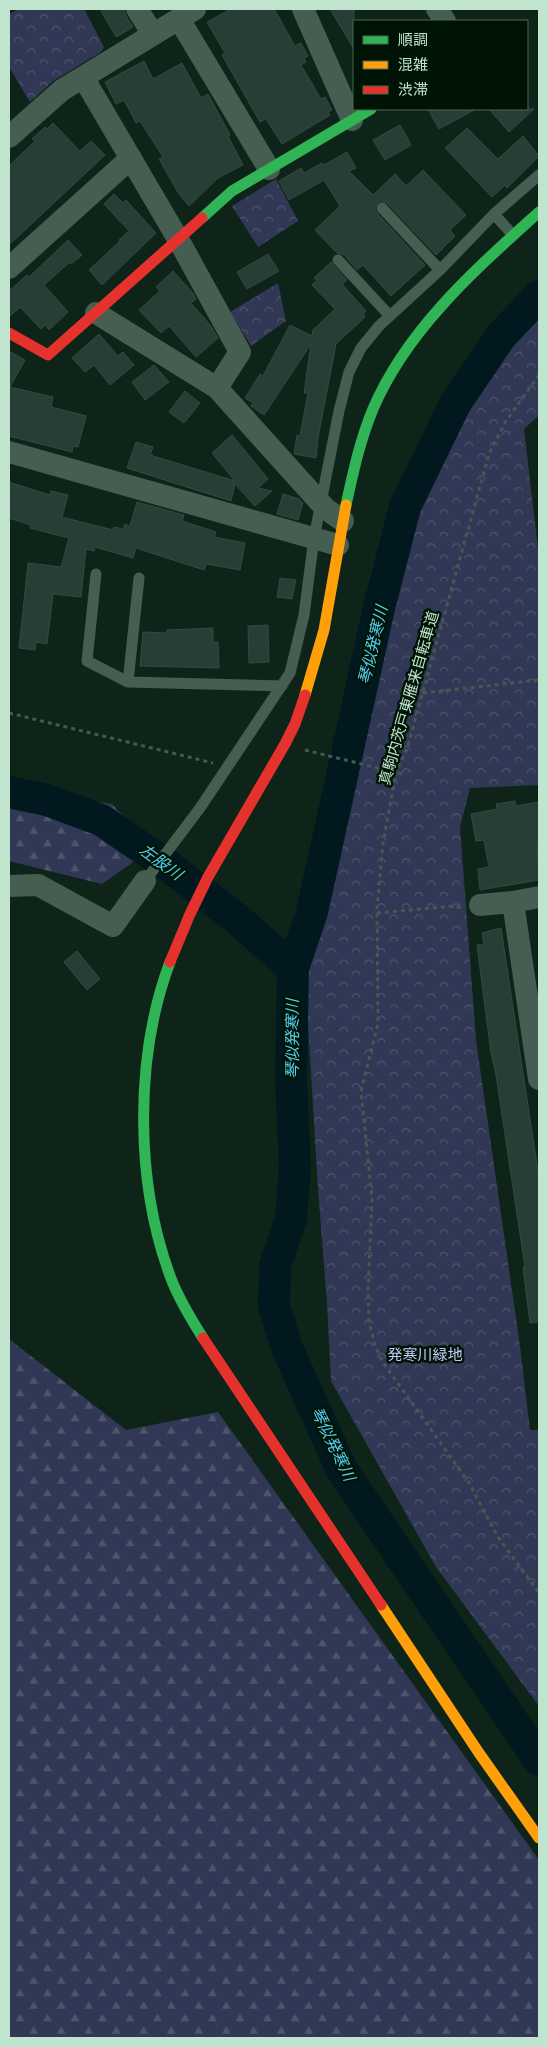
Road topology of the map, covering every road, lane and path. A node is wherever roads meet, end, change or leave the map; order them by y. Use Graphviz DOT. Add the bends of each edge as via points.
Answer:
graph roads {
  1 [pos="137,9"];
  2 [pos="304,9"];
  3 [pos="437,9"];
  4 [pos="187,14"];
  5 [pos="445,20"];
  6 [pos="153,34"];
  7 [pos="83,77"];
  8 [pos="369,110"];
  9 [pos="352,120"];
  10 [pos="9,138"];
  11 [pos="131,158"];
  12 [pos="269,169"];
  13 [pos="539,175"];
  14 [pos="382,208"];
  15 [pos="539,212"];
  16 [pos="494,214"];
  17 [pos="513,235"];
  18 [pos="178,238"];
  19 [pos="338,260"];
  20 [pos="9,268"];
  21 [pos="440,270"];
  22 [pos="96,313"];
  23 [pos="390,316"];
  24 [pos="9,333"];
  25 [pos="539,375"];
  26 [pos="217,388"];
  27 [pos="9,452"];
  28 [pos="321,504"];
  29 [pos="343,521"];
  30 [pos="314,538"];
  31 [pos="338,545"];
  32 [pos="96,574"];
  33 [pos="139,578"];
  34 [pos="539,680"];
  35 [pos="128,682"];
  36 [pos="282,686"];
  37 [pos="423,693"];
  38 [pos="9,713"];
  39 [pos="311,752"];
  40 [pos="228,766"];
  41 [pos="396,772"];
  42 [pos="402,774"];
  43 [pos="145,881"];
  44 [pos="9,886"];
  45 [pos="539,897"];
  46 [pos="513,902"];
  47 [pos="472,907"];
  48 [pos="377,914"];
  49 [pos="539,1079"];
  50 [pos="539,1593"];
  51 [pos="539,1838"];
  1 -- 6 [label="street"];
  2 -- 9 [label="street"];
  3 -- 5 [label="street"];
  4 -- 6 [label="street"];
  4 -- 12 [label="street"];
  6 -- 7 [label="street"];
  7 -- 10 [label="street" via="62,90"];
  7 -- 11 [label="street"];
  8 -- 9 [label="street"];
  9 -- 12 [label="street"];
  11 -- 18 [label="street"];
  11 -- 20 [label="street"];
  12 -- 18 [label="street" via="232,191"];
  13 -- 16 [label="lane"];
  14 -- 21 [label="lane"];
  15 -- 17 [label="street"];
  16 -- 17 [label="lane"];
  16 -- 21 [label="lane"];
  17 -- 29 [label="street" via="468,276 429,322 386,386 361,441"];
  18 -- 22 [label="street"];
  18 -- 26 [label="street" via="240,352"];
  19 -- 23 [label="lane"];
  21 -- 23 [label="lane"];
  22 -- 24 [label="street" via="48,355"];
  22 -- 26 [label="street"];
  23 -- 28 [label="lane" via="362,348 349,372"];
  25 -- 37 [label="path, 真駒内茨戸東雁来自転車道" via="506,421 489,454"];
  26 -- 28 [label="street"];
  27 -- 30 [label="street"];
  28 -- 29 [label="street"];
  28 -- 30 [label="lane"];
  29 -- 31 [label="street"];
  30 -- 31 [label="street"];
  30 -- 36 [label="lane" via="304,615 290,673"];
  31 -- 51 [label="street" via="314,670 296,722 206,880 164,979 150,1034 145,1096 149,1191 171,1278 194,1324 494,1776"];
  32 -- 35 [label="lane" via="87,661"];
  33 -- 35 [label="lane"];
  34 -- 37 [label="path"];
  35 -- 36 [label="lane"];
  36 -- 40 [label="lane"];
  37 -- 41 [label="path, 真駒内茨戸東雁来自転車道" via="407,749"];
  38 -- 40 [label="path"];
  39 -- 41 [label="path"];
  40 -- 43 [label="lane"];
  41 -- 42 [label="path"];
  41 -- 48 [label="path, 真駒内茨戸東雁来自転車道" via="383,843"];
  43 -- 44 [label="street" via="113,926 38,886"];
  45 -- 46 [label="street"];
  46 -- 47 [label="street"];
  46 -- 49 [label="street"];
  47 -- 48 [label="path"];
  48 -- 50 [label="path, 真駒内茨戸東雁来自転車道" via="378,1024 361,1091 372,1198 369,1322 382,1362 470,1483 498,1537"];
}
